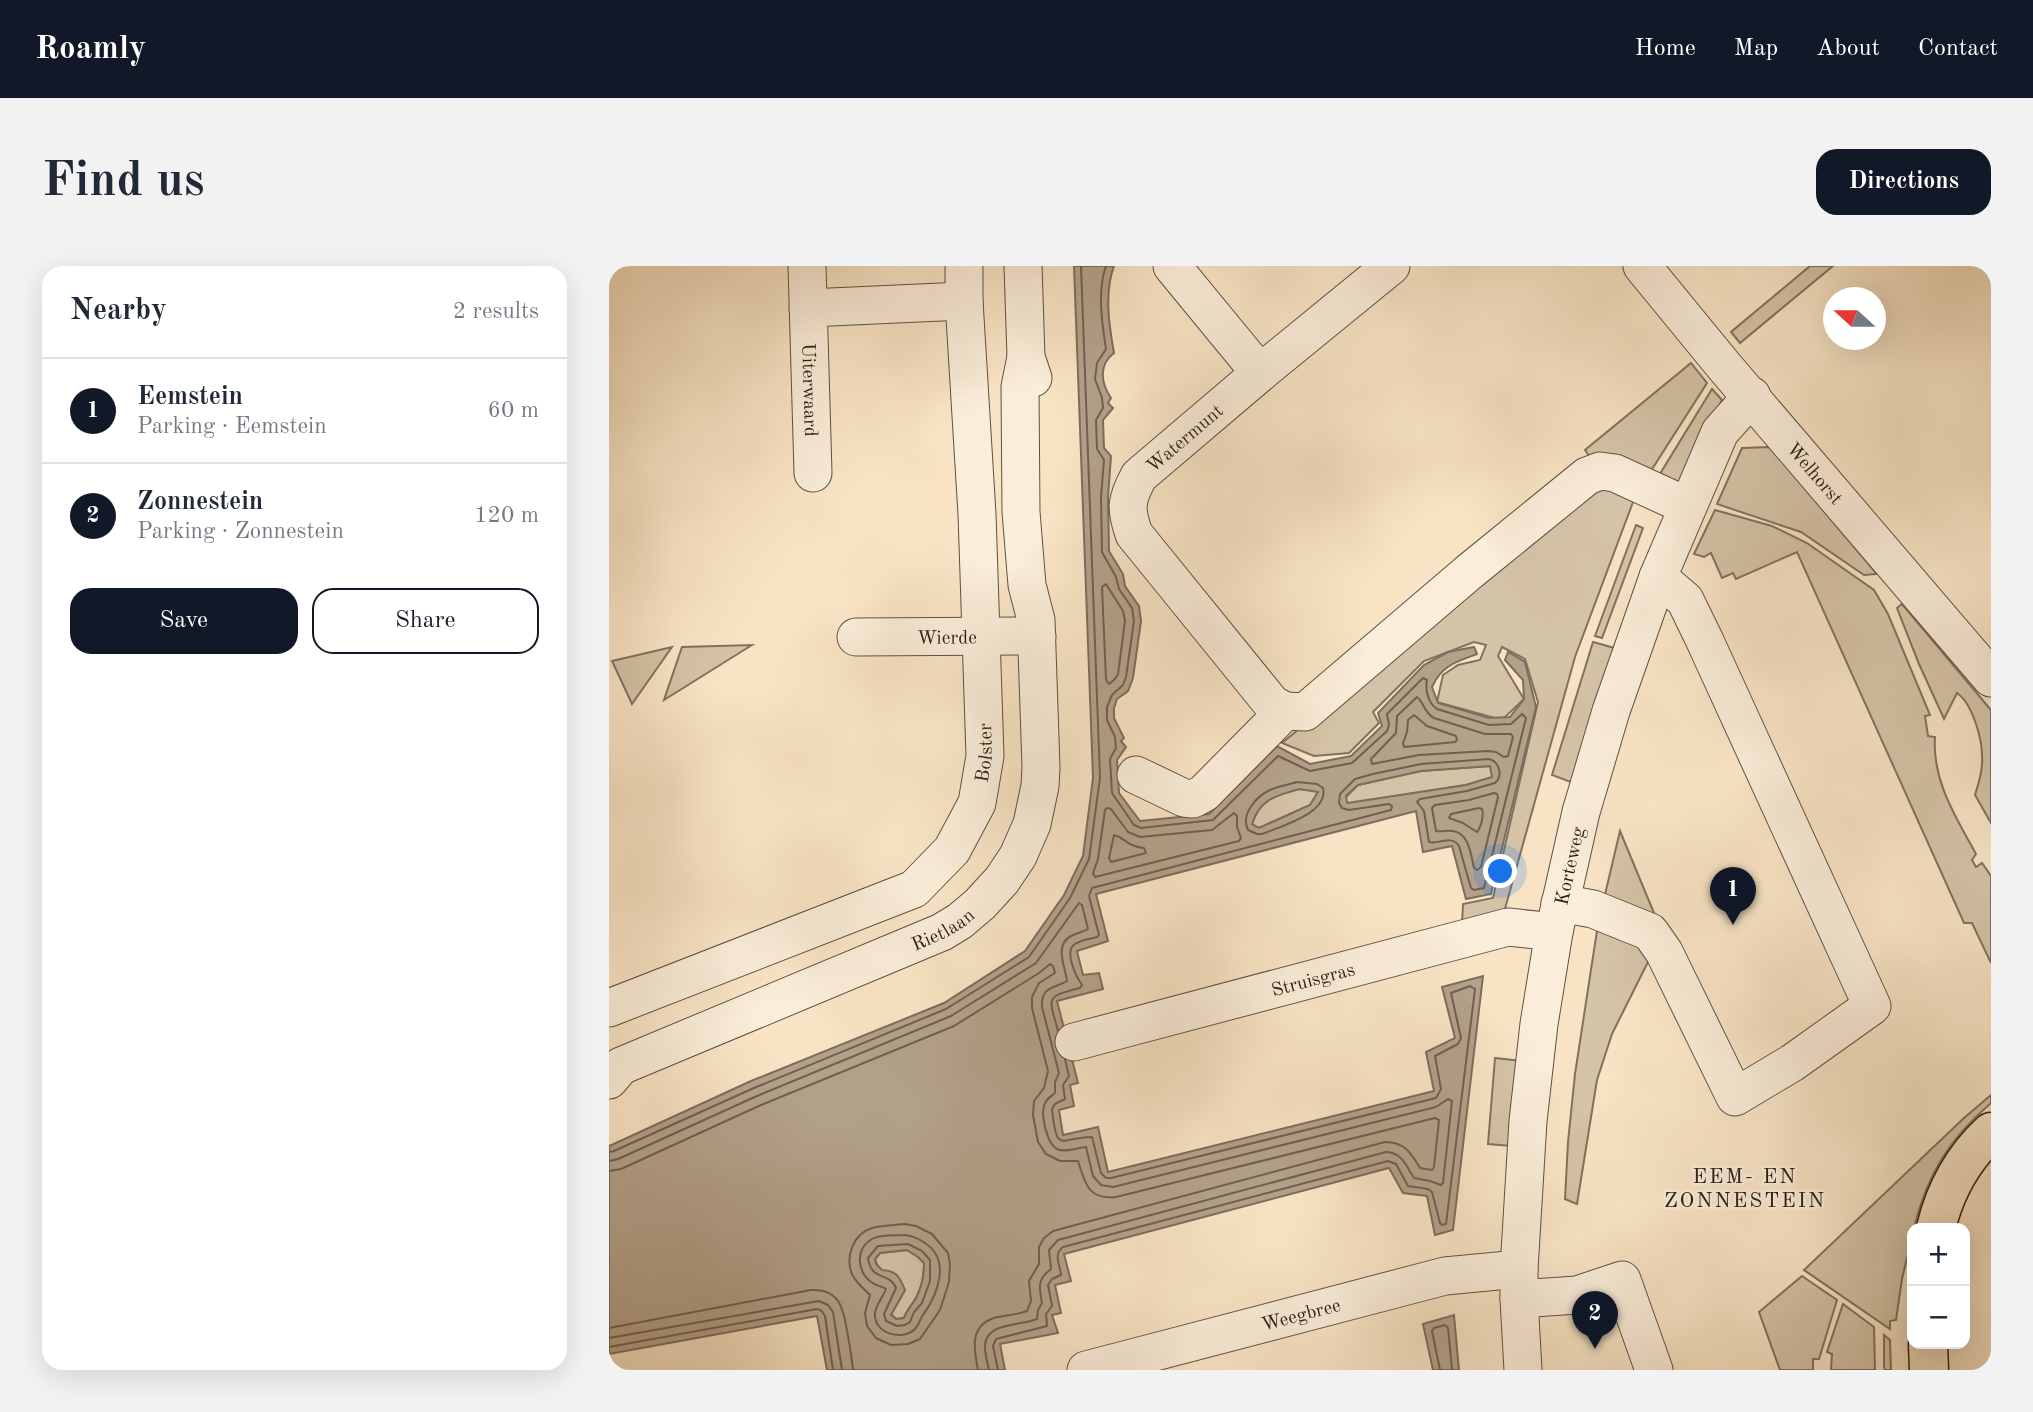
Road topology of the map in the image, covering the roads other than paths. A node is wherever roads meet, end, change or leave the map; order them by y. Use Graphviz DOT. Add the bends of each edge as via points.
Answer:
graph roads {
  1 [pos="807,266"];
  2 [pos="1023,266"];
  3 [pos="1173,266"];
  4 [pos="1391,266"];
  5 [pos="1642,266"];
  6 [pos="964,284"];
  7 [pos="808,308"];
  8 [pos="1260,373"];
  9 [pos="1752,397"];
  10 [pos="813,473"];
  11 [pos="1687,506"];
  12 [pos="1658,577"];
  13 [pos="1036,628"];
  14 [pos="981,636"];
  15 [pos="856,637"];
  16 [pos="1991,678"];
  17 [pos="1285,711"];
  18 [pos="1136,775"];
  19 [pos="1557,918"];
  20 [pos="609,1008"];
  21 [pos="1074,1042"];
  22 [pos="613,1070"];
  23 [pos="1991,1132"];
  24 [pos="1938,1223"];
  25 [pos="1519,1284"];
  26 [pos="1929,1349"];
  27 [pos="1086,1370"];
  28 [pos="1523,1370"];
  29 [pos="1654,1370"];
  30 [pos="1929,1370"];
  1 -- 7 [label="street, Uiterwaard"];
  2 -- 13 [label="street, Rietlaan" via="1027,357 1020,387 1021,512"];
  3 -- 8 [label="street"];
  4 -- 8 [label="street, Watermunt"];
  5 -- 9 [label="street, Welhorst"];
  6 -- 7 [label="street"];
  6 -- 14 [label="street, Bolster"];
  7 -- 10 [label="street, Uiterwaard"];
  8 -- 17 [label="street, Watermunt" via="1139,476 1129,495 1128,516 1134,534 1272,704"];
  9 -- 11 [label="street, Korteweg" via="1720,432"];
  9 -- 16 [label="street, Welhorst"];
  11 -- 12 [label="street, Korteweg"];
  11 -- 17 [label="street" via="1615,473 1600,471 1587,476 1305,712"];
  12 -- 19 [label="street, Korteweg" via="1581,812"];
  12 -- 19 [label="street, Struisgras" via="1685,600 1872,1006 1735,1097 1650,932 1593,909"];
  13 -- 14 [label="street, Wierde"];
  13 -- 22 [label="street, Rietlaan" via="1041,767 1037,805 1018,856 980,904 943,932"];
  14 -- 15 [label="street, Wierde"];
  14 -- 20 [label="street, Bolster" via="985,756 977,803 952,850 914,889"];
  17 -- 18 [label="street" via="1193,799"];
  19 -- 21 [label="street, Struisgras"];
  19 -- 25 [label="street, Korteweg" via="1528,1121"];
  23 -- 24 [label="main road" via="1957,1174"];
  25 -- 27 [label="street, Weegbree" via="1445,1276"];
  25 -- 28 [label="street, Korteweg"];
  25 -- 29 [label="street, Weegbree" via="1577,1295 1622,1280"];
  26 -- 30 [label="main road"];
}
